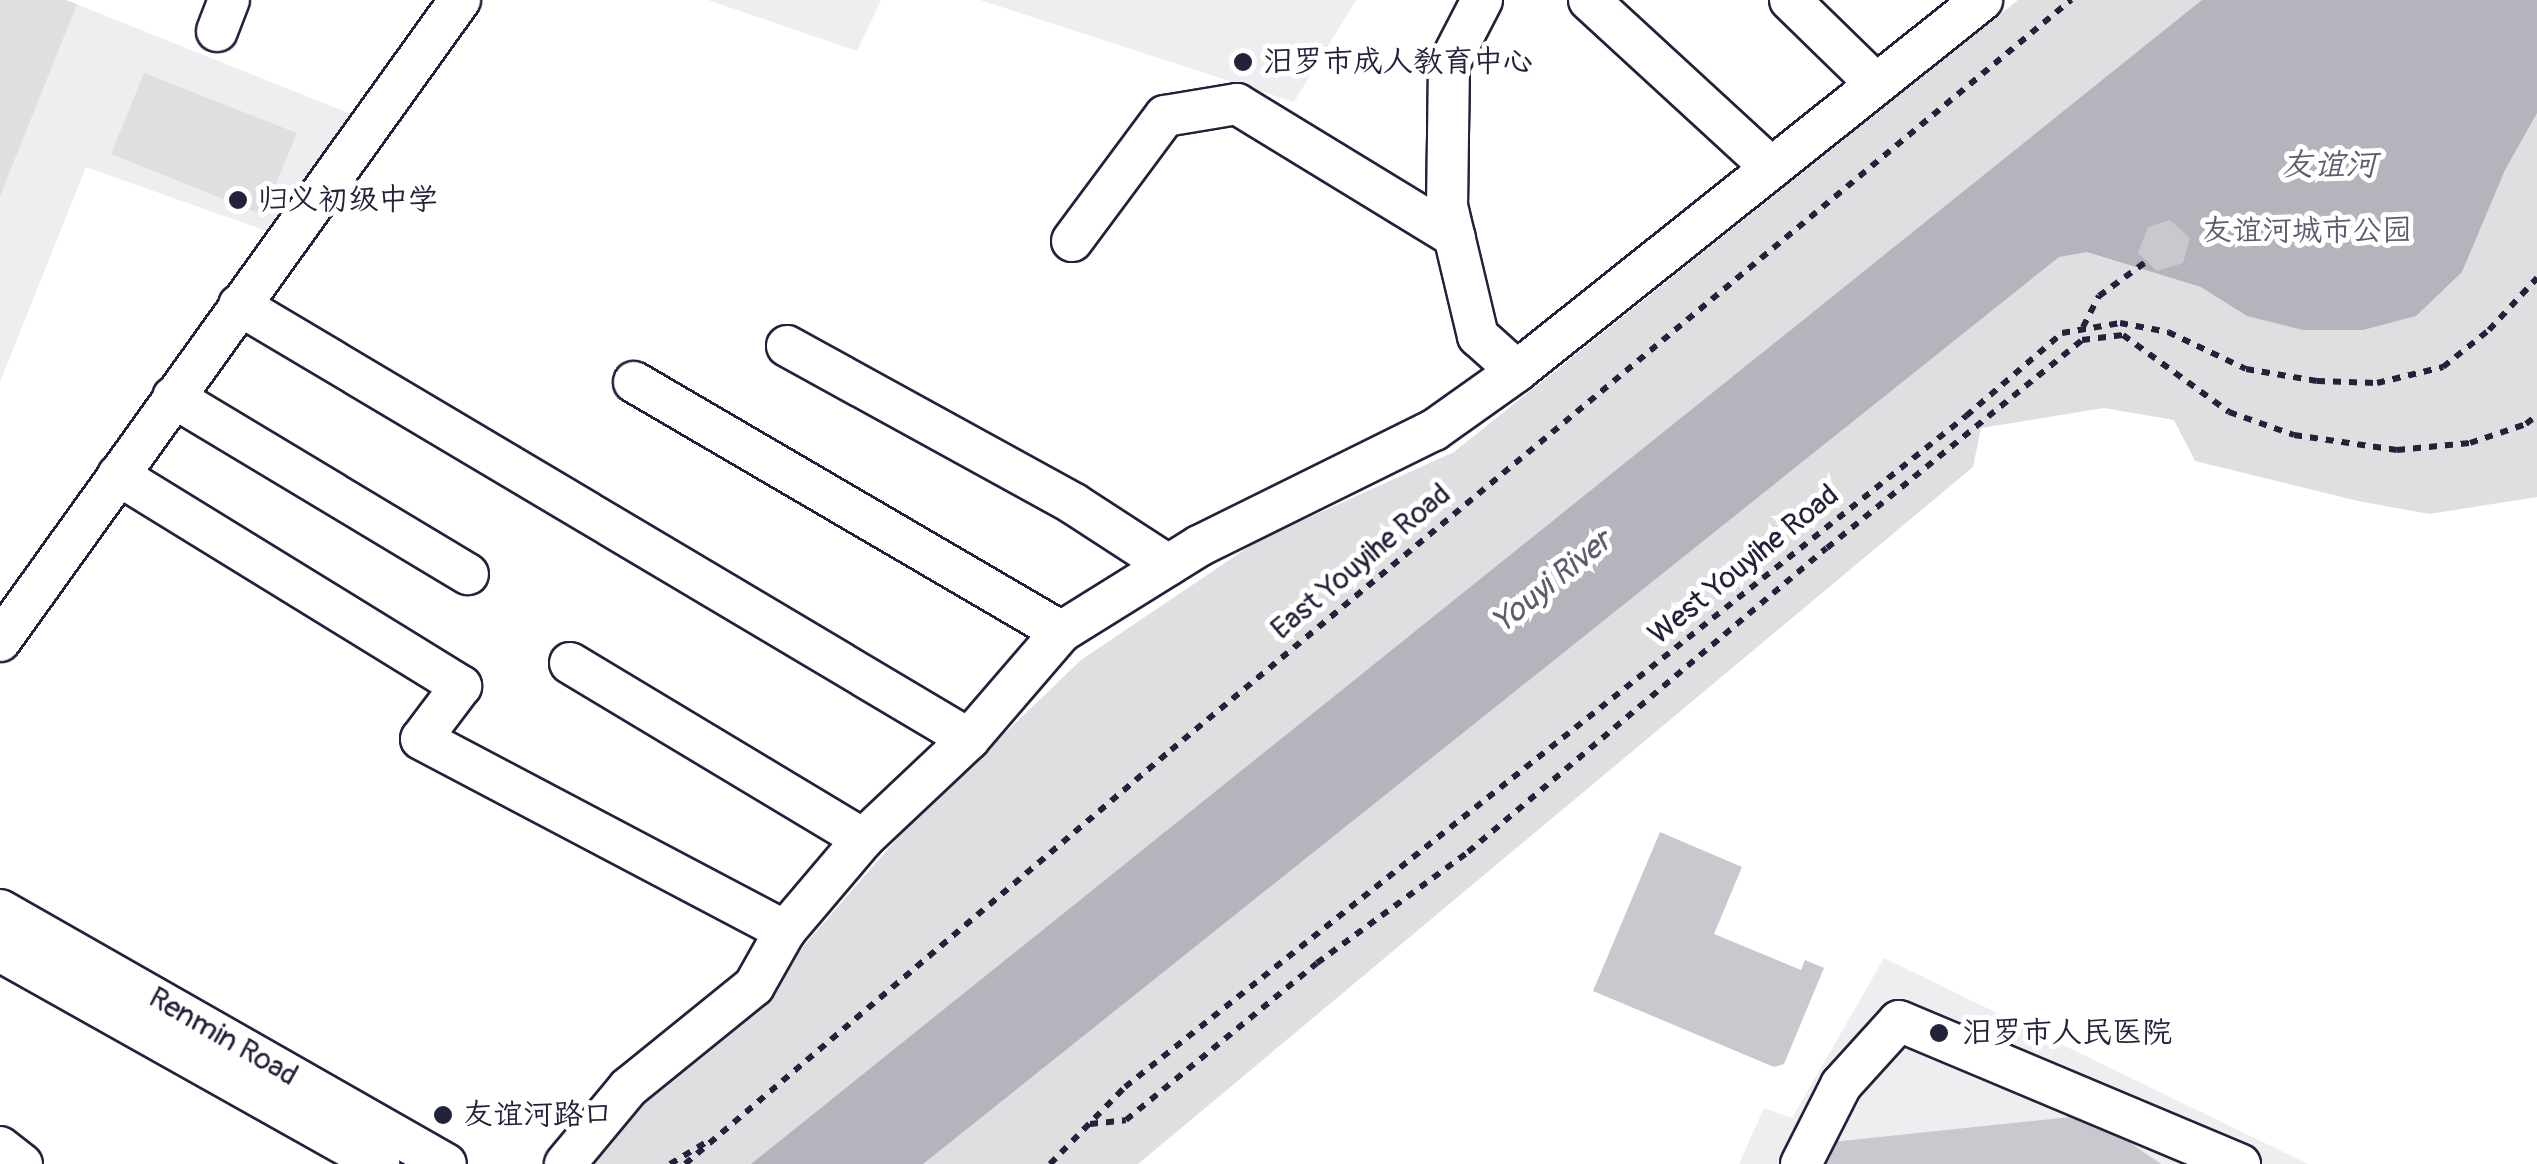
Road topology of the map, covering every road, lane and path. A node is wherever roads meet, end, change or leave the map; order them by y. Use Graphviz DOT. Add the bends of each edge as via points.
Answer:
graph roads {
  1 [pos="460,0"];
  2 [pos="1482,0"];
  3 [pos="1589,0"];
  4 [pos="1790,0"];
  5 [pos="2071,0"];
  6 [pos="1966,4"];
  7 [pos="1876,84"];
  8 [pos="1772,168"];
  9 [pos="1455,238"];
  10 [pos="1072,241"];
  11 [pos="2147,262"];
  12 [pos="2537,278"];
  13 [pos="240,304"];
  14 [pos="2083,327"];
  15 [pos="787,346"];
  16 [pos="1517,371"];
  17 [pos="634,382"];
  18 [pos="173,398"];
  19 [pos="2537,415"];
  20 [pos="118,475"];
  21 [pos="1168,566"];
  22 [pos="468,574"];
  23 [pos="1060,632"];
  24 [pos="0,641"];
  25 [pos="570,663"];
  26 [pos="969,739"];
  27 [pos="862,839"];
  28 [pos="0,910"];
  29 [pos="786,931"];
  30 [pos="0,951"];
  31 [pos="1088,1124"];
  32 [pos="727,1129"];
  33 [pos="0,1147"];
  34 [pos="22,1164"];
  35 [pos="379,1164"];
  36 [pos="446,1164"];
  37 [pos="565,1164"];
  38 [pos="670,1164"];
  39 [pos="685,1164"];
  40 [pos="1050,1164"];
  41 [pos="1801,1164"];
  42 [pos="2240,1164"];
  1 -- 13 [label="street"];
  2 -- 9 [label="street" via="1449,64 1448,206"];
  3 -- 8 [label="street"];
  4 -- 7 [label="street"];
  5 -- 32 [label="path, East Youyihe Road"];
  6 -- 7 [label="street"];
  7 -- 8 [label="street"];
  8 -- 16 [label="street"];
  9 -- 10 [label="street" via="1237,104 1164,116"];
  9 -- 16 [label="street" via="1478,336"];
  11 -- 14 [label="path" via="2098,296"];
  12 -- 14 [label="path, West Youyihe Road" via="2490,330 2442,366 2376,383 2246,369 2168,332"];
  13 -- 18 [label="street"];
  13 -- 26 [label="street"];
  14 -- 31 [label="path, West Youyihe Road" via="2062,333 1125,1087"];
  15 -- 21 [label="street" via="1074,504"];
  16 -- 21 [label="street" via="1434,430"];
  17 -- 23 [label="street"];
  18 -- 20 [label="street"];
  18 -- 22 [label="street"];
  19 -- 31 [label="path" via="2470,443 2416,448 2294,435 2230,412 2122,335 2082,340 1468,852 1317,963 1126,1120"];
  20 -- 24 [label="street"];
  20 -- 29 [label="street" via="461,686 421,739"];
  21 -- 23 [label="street"];
  23 -- 26 [label="street"];
  25 -- 27 [label="street"];
  26 -- 27 [label="street"];
  27 -- 29 [label="street"];
  28 -- 36 [label="street, Renmin Road"];
  29 -- 37 [label="street" via="754,986 628,1088"];
  30 -- 35 [label="street, Renmin Road"];
  31 -- 40 [label="path, West Youyihe Road"];
  32 -- 38 [label="path"];
  32 -- 39 [label="path, East Youyihe Road"];
  33 -- 34 [label="street"];
  41 -- 42 [label="street" via="1841,1084 1899,1022"];
}
